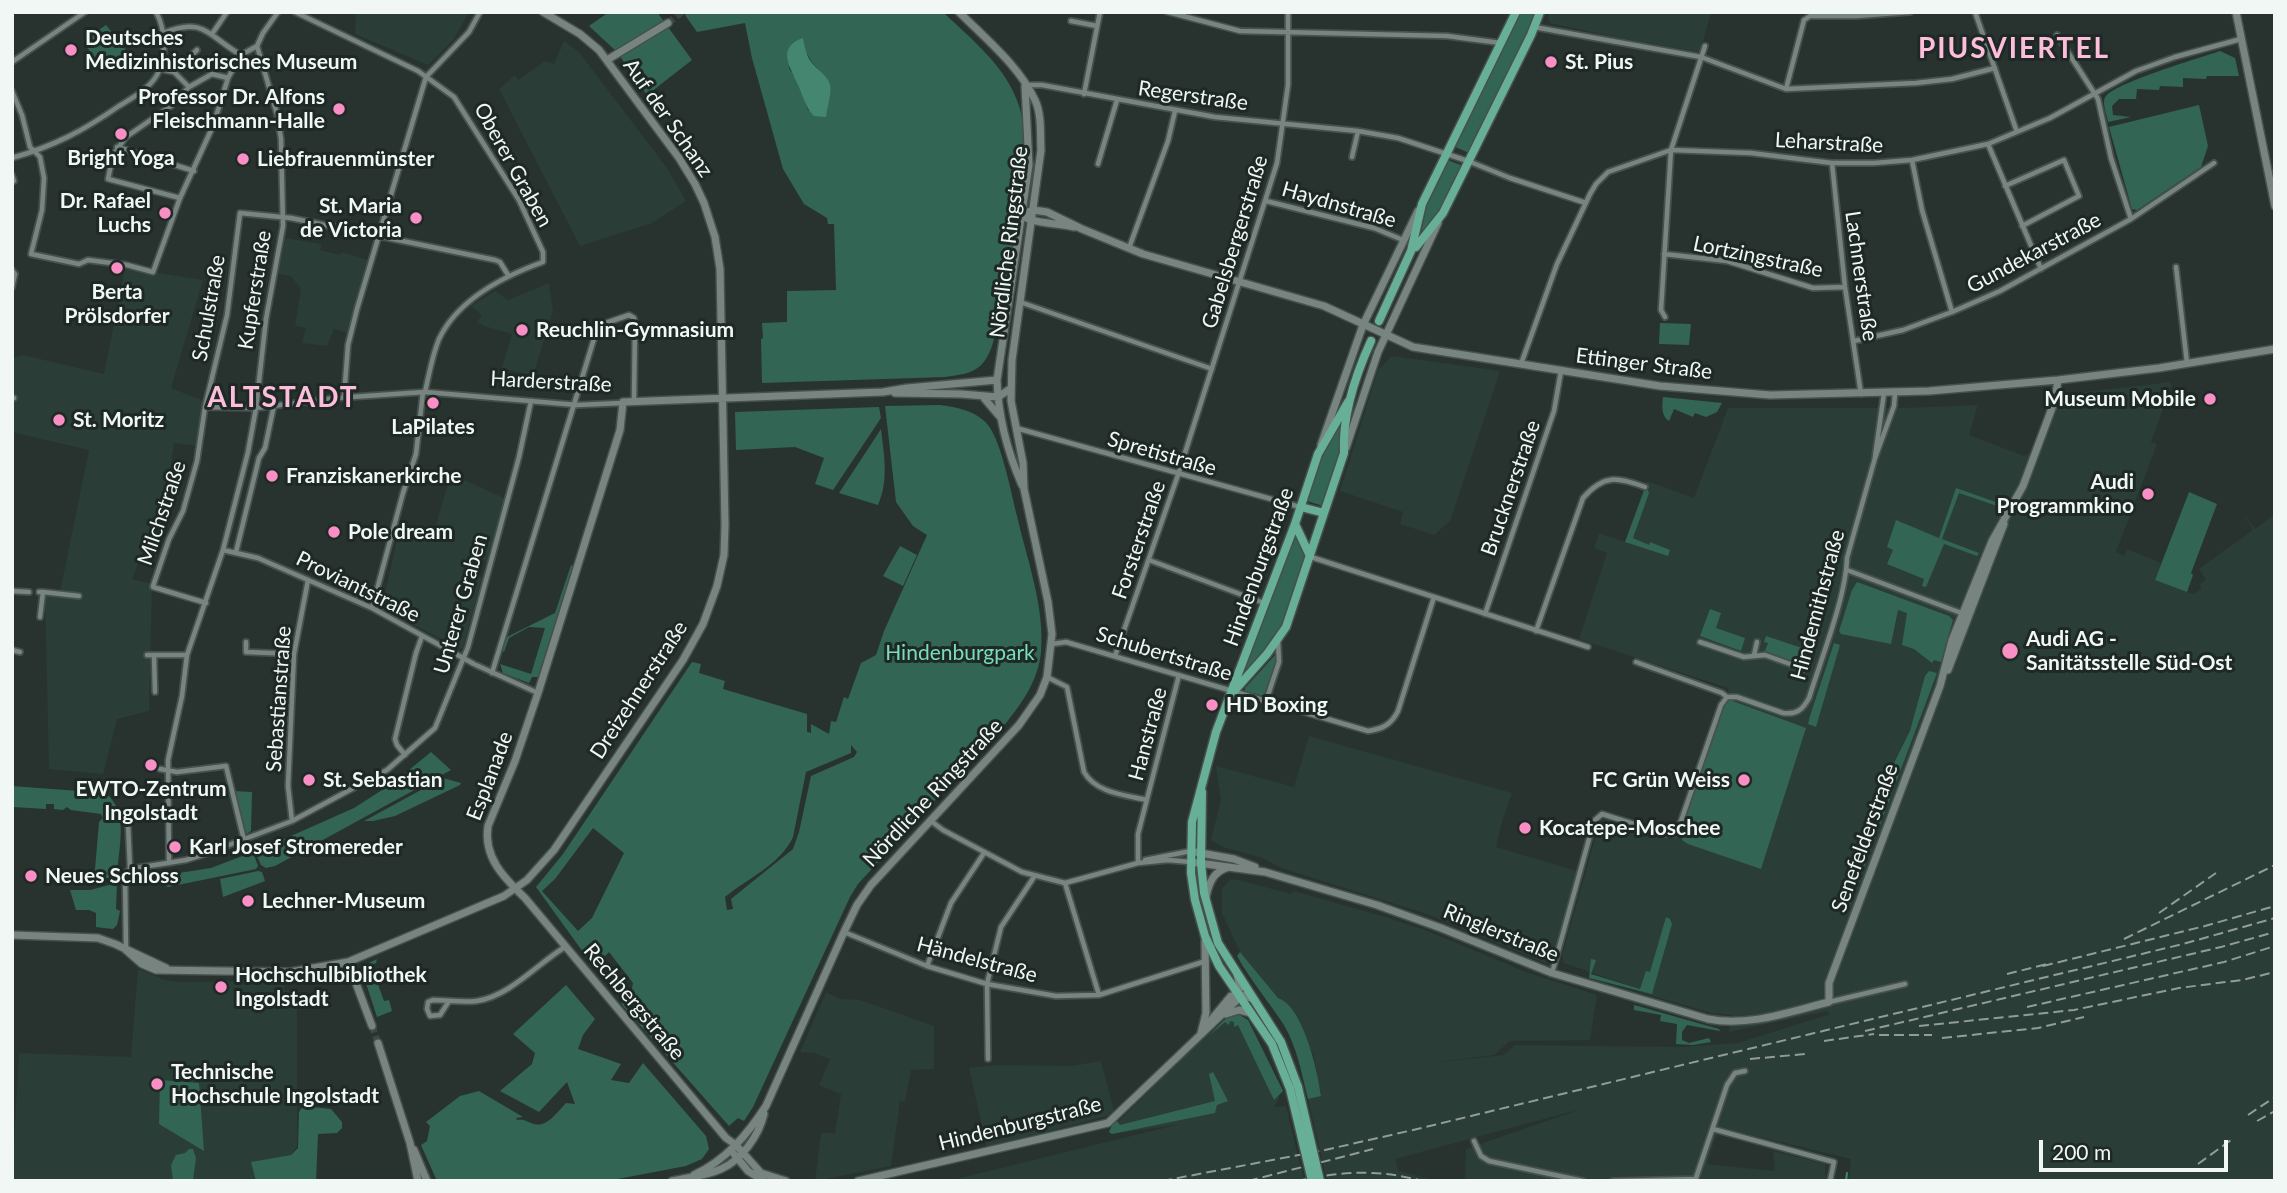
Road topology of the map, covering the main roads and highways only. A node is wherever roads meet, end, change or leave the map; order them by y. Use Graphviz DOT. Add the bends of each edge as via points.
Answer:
graph roads {
  1 [pos="1516,12"];
  2 [pos="1540,12"];
  3 [pos="1406,265"];
  4 [pos="1379,321"];
  5 [pos="1371,341"];
  6 [pos="1348,402"];
  7 [pos="1301,507"];
  8 [pos="1324,513"];
  9 [pos="1295,524"];
  10 [pos="1310,556"];
  11 [pos="1233,692"];
  12 [pos="1202,789"];
  13 [pos="1294,1088"];
  14 [pos="1312,1181"];
  15 [pos="1320,1181"];
  1 -- 3 [label="main road" via="1422,204"];
  2 -- 3 [label="main road" via="1443,213"];
  3 -- 4 [label="main road"];
  5 -- 6 [label="main road, Hindenburgstraße"];
  6 -- 7 [label="main road, Hindenburgstraße" via="1318,454"];
  6 -- 8 [label="main road, Hindenburgstraße" via="1344,453"];
  7 -- 8 [label="main road"];
  7 -- 9 [label="main road, Hindenburgstraße"];
  8 -- 10 [label="main road, Hindenburgstraße"];
  9 -- 10 [label="main road"];
  9 -- 11 [label="main road, Hindenburgstraße"];
  10 -- 11 [label="main road, Hindenburgstraße" via="1292,614 1278,641"];
  11 -- 12 [label="main road, Hindenburgstraße" via="1216,732"];
  12 -- 13 [label="main road, Hindenburgstraße" via="1205,901 1219,943 1286,1050"];
  12 -- 13 [label="main road, Hindenburgstraße" via="1186,861 1205,936"];
  13 -- 14 [label="main road, bridge"];
  13 -- 15 [label="main road, bridge"];
}
